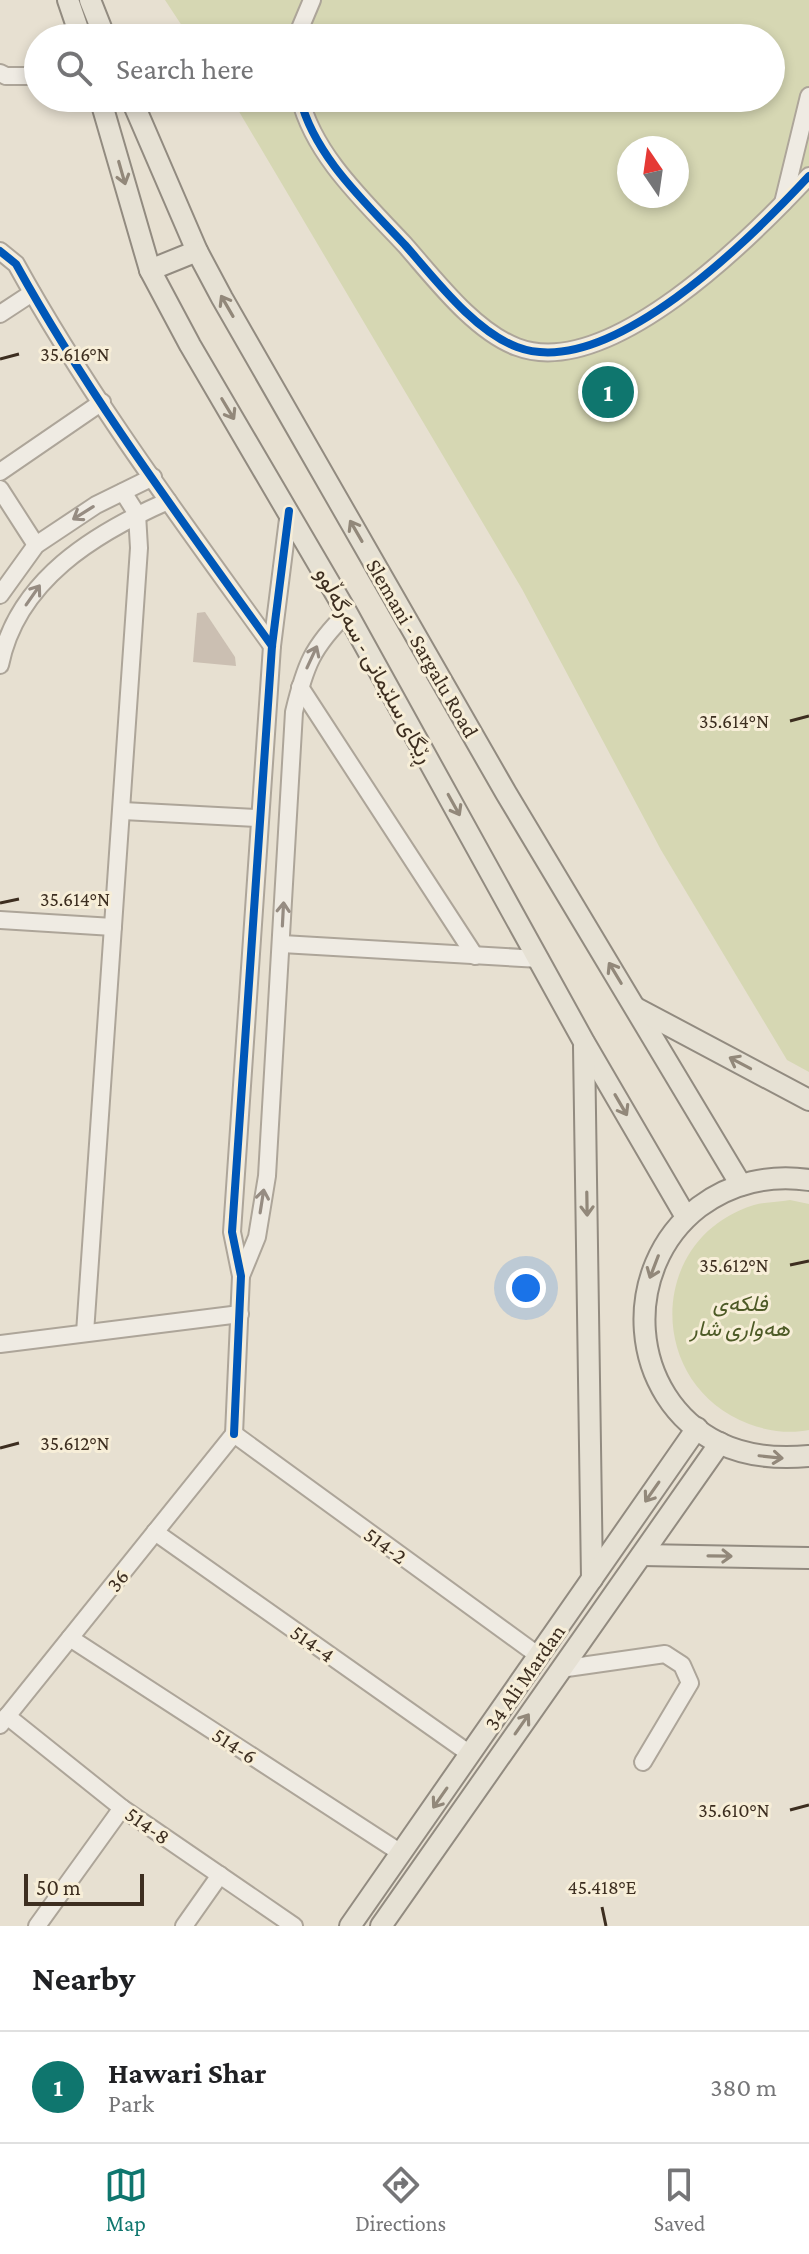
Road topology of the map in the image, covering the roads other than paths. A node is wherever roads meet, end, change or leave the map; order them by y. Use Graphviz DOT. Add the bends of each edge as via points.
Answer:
graph roads {
  1 [pos="68,0"];
  2 [pos="90,0"];
  3 [pos="312,0"];
  4 [pos="76,24"];
  5 [pos="99,24"];
  6 [pos="302,24"];
  7 [pos="0,73"];
  8 [pos="24,76"];
  9 [pos="809,96"];
  10 [pos="104,112"];
  11 [pos="137,112"];
  12 [pos="304,112"];
  13 [pos="809,176"];
  14 [pos="783,204"];
  15 [pos="0,251"];
  16 [pos="197,251"];
  17 [pos="150,270"];
  18 [pos="32,293"];
  19 [pos="0,314"];
  20 [pos="102,402"];
  21 [pos="0,472"];
  22 [pos="153,477"];
  23 [pos="0,489"];
  24 [pos="123,492"];
  25 [pos="168,501"];
  26 [pos="289,511"];
  27 [pos="137,514"];
  28 [pos="36,545"];
  29 [pos="0,595"];
  30 [pos="347,613"];
  31 [pos="272,646"];
  32 [pos="0,665"];
  33 [pos="300,687"];
  34 [pos="123,811"];
  35 [pos="258,818"];
  36 [pos="0,920"];
  37 [pos="113,927"];
  38 [pos="282,944"];
  39 [pos="475,956"];
  40 [pos="540,959"];
  41 [pos="636,1008"];
  42 [pos="584,1042"];
  43 [pos="809,1100"];
  44 [pos="809,1180"];
  45 [pos="741,1185"];
  46 [pos="686,1217"];
  47 [pos="241,1276"];
  48 [pos="240,1314"];
  49 [pos="85,1333"];
  50 [pos="0,1344"];
  51 [pos="697,1428"];
  52 [pos="234,1434"];
  53 [pos="720,1443"];
  54 [pos="809,1456"];
  55 [pos="155,1532"];
  56 [pos="642,1555"];
  57 [pos="809,1558"];
  58 [pos="592,1579"];
  59 [pos="70,1638"];
  60 [pos="539,1656"];
  61 [pos="560,1669"];
  62 [pos="4,1720"];
  63 [pos="470,1754"];
  64 [pos="643,1762"];
  65 [pos="122,1808"];
  66 [pos="401,1853"];
  67 [pos="220,1875"];
  68 [pos="37,1926"];
  69 [pos="184,1926"];
  70 [pos="294,1926"];
  71 [pos="350,1926"];
  72 [pos="381,1926"];
  1 -- 4 [label="main road"];
  2 -- 5 [label="main road"];
  3 -- 6 [label="street"];
  7 -- 8 [label="street"];
  9 -- 14 [label="street"];
  10 -- 17 [label="main road, ڕێگای سلێمانی - سەرگەڵوو, one-way"];
  11 -- 16 [label="main road, Slemani - Sargalu Road"];
  12 -- 14 [label="street" via="324,150 397,237 481,325 528,350 566,351 630,326 711,270"];
  13 -- 14 [label="street"];
  15 -- 18 [label="street" via="16,264"];
  16 -- 17 [label="main road"];
  41 -- 16 [label="main road, Slemani - Sargalu Road, one-way" via="498,779"];
  17 -- 26 [label="main road, ڕێگای سلێمانی - سەرگەڵوو, one-way"];
  18 -- 19 [label="street"];
  18 -- 20 [label="street"];
  20 -- 21 [label="street"];
  20 -- 22 [label="street"];
  22 -- 24 [label="street"];
  22 -- 25 [label="street"];
  23 -- 28 [label="street"];
  24 -- 27 [label="street"];
  24 -- 28 [label="street, one-way"];
  25 -- 27 [label="street"];
  25 -- 31 [label="street"];
  26 -- 30 [label="main road, ڕێگای سلێمانی - سەرگەڵوو"];
  26 -- 31 [label="street"];
  32 -- 27 [label="street, one-way" via="20,613 41,584 86,544"];
  27 -- 34 [label="street"];
  28 -- 29 [label="street"];
  33 -- 30 [label="street, one-way" via="313,651"];
  30 -- 40 [label="main road, ڕێگای سلێمانی - سەرگەڵوو, one-way"];
  31 -- 35 [label="street"];
  38 -- 33 [label="street, one-way" via="291,744"];
  33 -- 39 [label="street"];
  34 -- 35 [label="street"];
  34 -- 37 [label="street"];
  35 -- 47 [label="street" via="232,1232"];
  36 -- 37 [label="street"];
  37 -- 49 [label="street"];
  38 -- 39 [label="street"];
  47 -- 38 [label="street, one-way" via="257,1237 267,1176"];
  39 -- 40 [label="street"];
  40 -- 42 [label="main road, ڕێگای سلێمانی - سەرگەڵوو"];
  43 -- 41 [label="main road, one-way"];
  41 -- 45 [label="main road, Slemani - Sargalu Road"];
  42 -- 46 [label="main road, ڕێگای سلێمانی - سەرگەڵوو, one-way"];
  42 -- 58 [label="main road, one-way"];
  44 -- 45 [label="main road"];
  45 -- 46 [label="main road"];
  46 -- 51 [label="main road, one-way" via="658,1256 644,1301 643,1325 659,1382"];
  47 -- 48 [label="street"];
  48 -- 49 [label="street"];
  48 -- 52 [label="street"];
  49 -- 50 [label="street"];
  51 -- 53 [label="main road"];
  51 -- 58 [label="main road, 34 Ali Mardan, one-way"];
  52 -- 55 [label="street, 36"];
  52 -- 60 [label="street, 514-2"];
  53 -- 54 [label="main road, one-way" via="764,1457"];
  53 -- 56 [label="main road, 34 Ali Mardan"];
  55 -- 59 [label="street, 36"];
  55 -- 63 [label="street, 514-4"];
  56 -- 57 [label="main road, one-way"];
  56 -- 61 [label="main road, 34 Ali Mardan"];
  58 -- 60 [label="main road, 34 Ali Mardan"];
  59 -- 62 [label="street, 36"];
  59 -- 66 [label="street, 514-6"];
  60 -- 63 [label="main road, 34 Ali Mardan"];
  61 -- 64 [label="street" via="665,1654 682,1665 690,1683"];
  72 -- 61 [label="main road, 34 Ali Mardan, one-way"];
  62 -- 65 [label="street, 514-8"];
  63 -- 66 [label="main road, 34 Ali Mardan, one-way"];
  65 -- 67 [label="street, 514-8"];
  65 -- 68 [label="street"];
  66 -- 71 [label="main road, 34 Ali Mardan"];
  67 -- 69 [label="street"];
  67 -- 70 [label="street, 514-8"];
}
